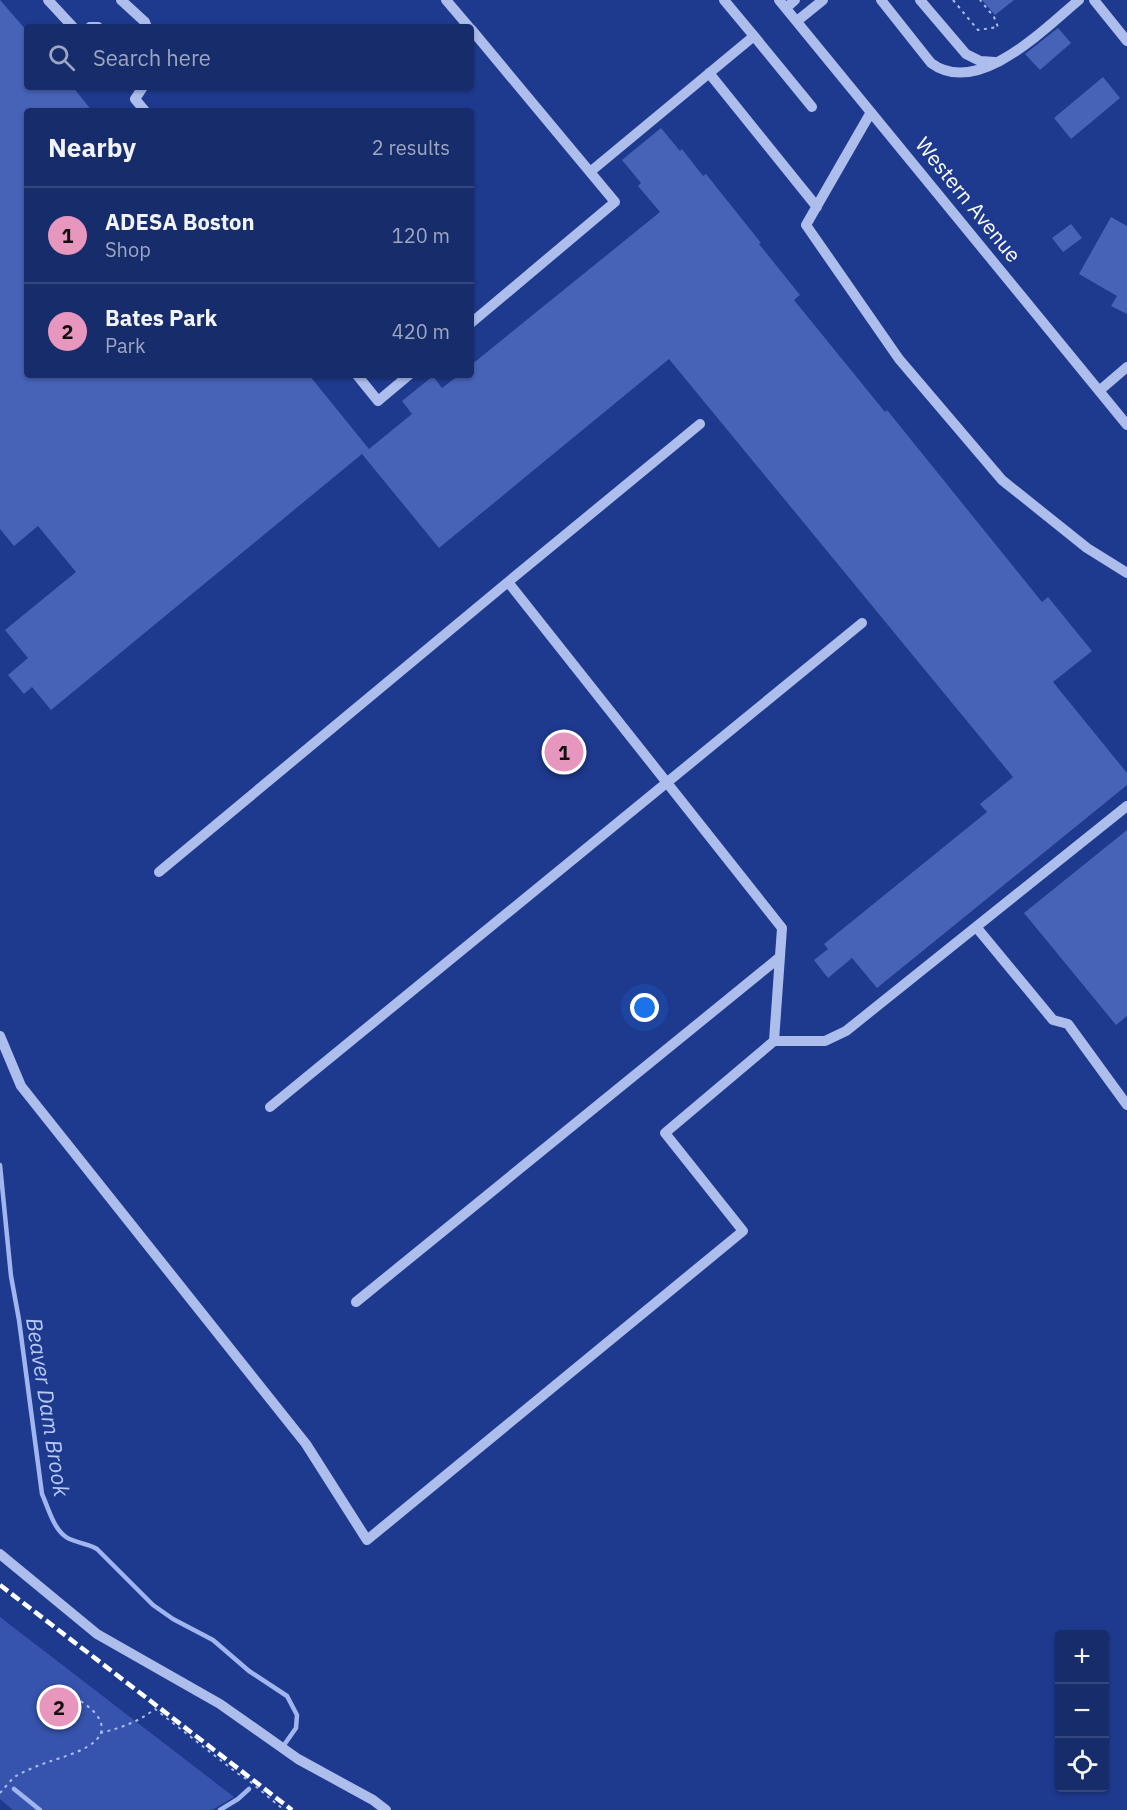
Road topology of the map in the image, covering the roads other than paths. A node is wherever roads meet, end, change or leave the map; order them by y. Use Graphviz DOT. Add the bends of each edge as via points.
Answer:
graph roads {
  1 [pos="48,0"];
  2 [pos="122,0"];
  3 [pos="446,0"];
  4 [pos="724,0"];
  5 [pos="795,0"];
  6 [pos="823,0"];
  7 [pos="881,0"];
  8 [pos="920,0"];
  9 [pos="1078,0"];
  10 [pos="1094,0"];
  11 [pos="782,4"];
  12 [pos="797,21"];
  13 [pos="70,24"];
  14 [pos="145,24"];
  15 [pos="467,24"];
  16 [pos="474,33"];
  17 [pos="754,36"];
  18 [pos="1127,41"];
  19 [pos="998,62"];
  20 [pos="709,74"];
  21 [pos="141,90"];
  22 [pos="813,107"];
  23 [pos="142,108"];
  24 [pos="871,112"];
  25 [pos="590,172"];
  26 [pos="817,207"];
  27 [pos="474,320"];
  28 [pos="1127,367"];
  29 [pos="359,378"];
  30 [pos="405,378"];
  31 [pos="1099,391"];
  32 [pos="700,424"];
  33 [pos="1127,425"];
  34 [pos="1127,573"];
  35 [pos="507,582"];
  36 [pos="862,623"];
  37 [pos="667,783"];
  38 [pos="1127,806"];
  39 [pos="159,872"];
  40 [pos="977,927"];
  41 [pos="780,957"];
  42 [pos="0,1036"];
  43 [pos="774,1041"];
  44 [pos="1127,1105"];
  45 [pos="270,1107"];
  46 [pos="356,1302"];
  47 [pos="0,1554"];
  48 [pos="386,1810"];
  1 -- 13 [label="street"];
  2 -- 14 [label="street"];
  3 -- 15 [label="street"];
  4 -- 17 [label="street"];
  5 -- 11 [label="street"];
  6 -- 12 [label="street"];
  7 -- 19 [label="street" via="938,68 972,72"];
  8 -- 19 [label="street" via="966,54 980,61"];
  9 -- 19 [label="street"];
  10 -- 18 [label="street"];
  11 -- 12 [label="street, Western Avenue"];
  12 -- 24 [label="street, Western Avenue"];
  16 -- 25 [label="street"];
  17 -- 20 [label="street"];
  17 -- 22 [label="street"];
  20 -- 25 [label="street"];
  20 -- 26 [label="street"];
  21 -- 23 [label="street" via="135,99"];
  24 -- 26 [label="street"];
  24 -- 31 [label="street, Western Avenue"];
  25 -- 27 [label="street" via="615,202"];
  26 -- 34 [label="street" via="807,225 906,368 1002,480 1087,549"];
  28 -- 31 [label="street"];
  29 -- 30 [label="street" via="378,401"];
  31 -- 33 [label="street, Western Avenue"];
  32 -- 35 [label="street"];
  35 -- 37 [label="street"];
  35 -- 39 [label="street"];
  36 -- 37 [label="street"];
  37 -- 41 [label="street" via="782,928"];
  37 -- 45 [label="street"];
  38 -- 40 [label="street"];
  40 -- 43 [label="street" via="846,1031 825,1041"];
  40 -- 44 [label="street" via="1053,1020 1068,1024"];
  41 -- 43 [label="street"];
  41 -- 46 [label="street"];
  42 -- 43 [label="street" via="21,1086 306,1444 368,1540 743,1231 666,1133"];
  47 -- 48 [label="street" via="97,1634 220,1704 298,1759"];
}
